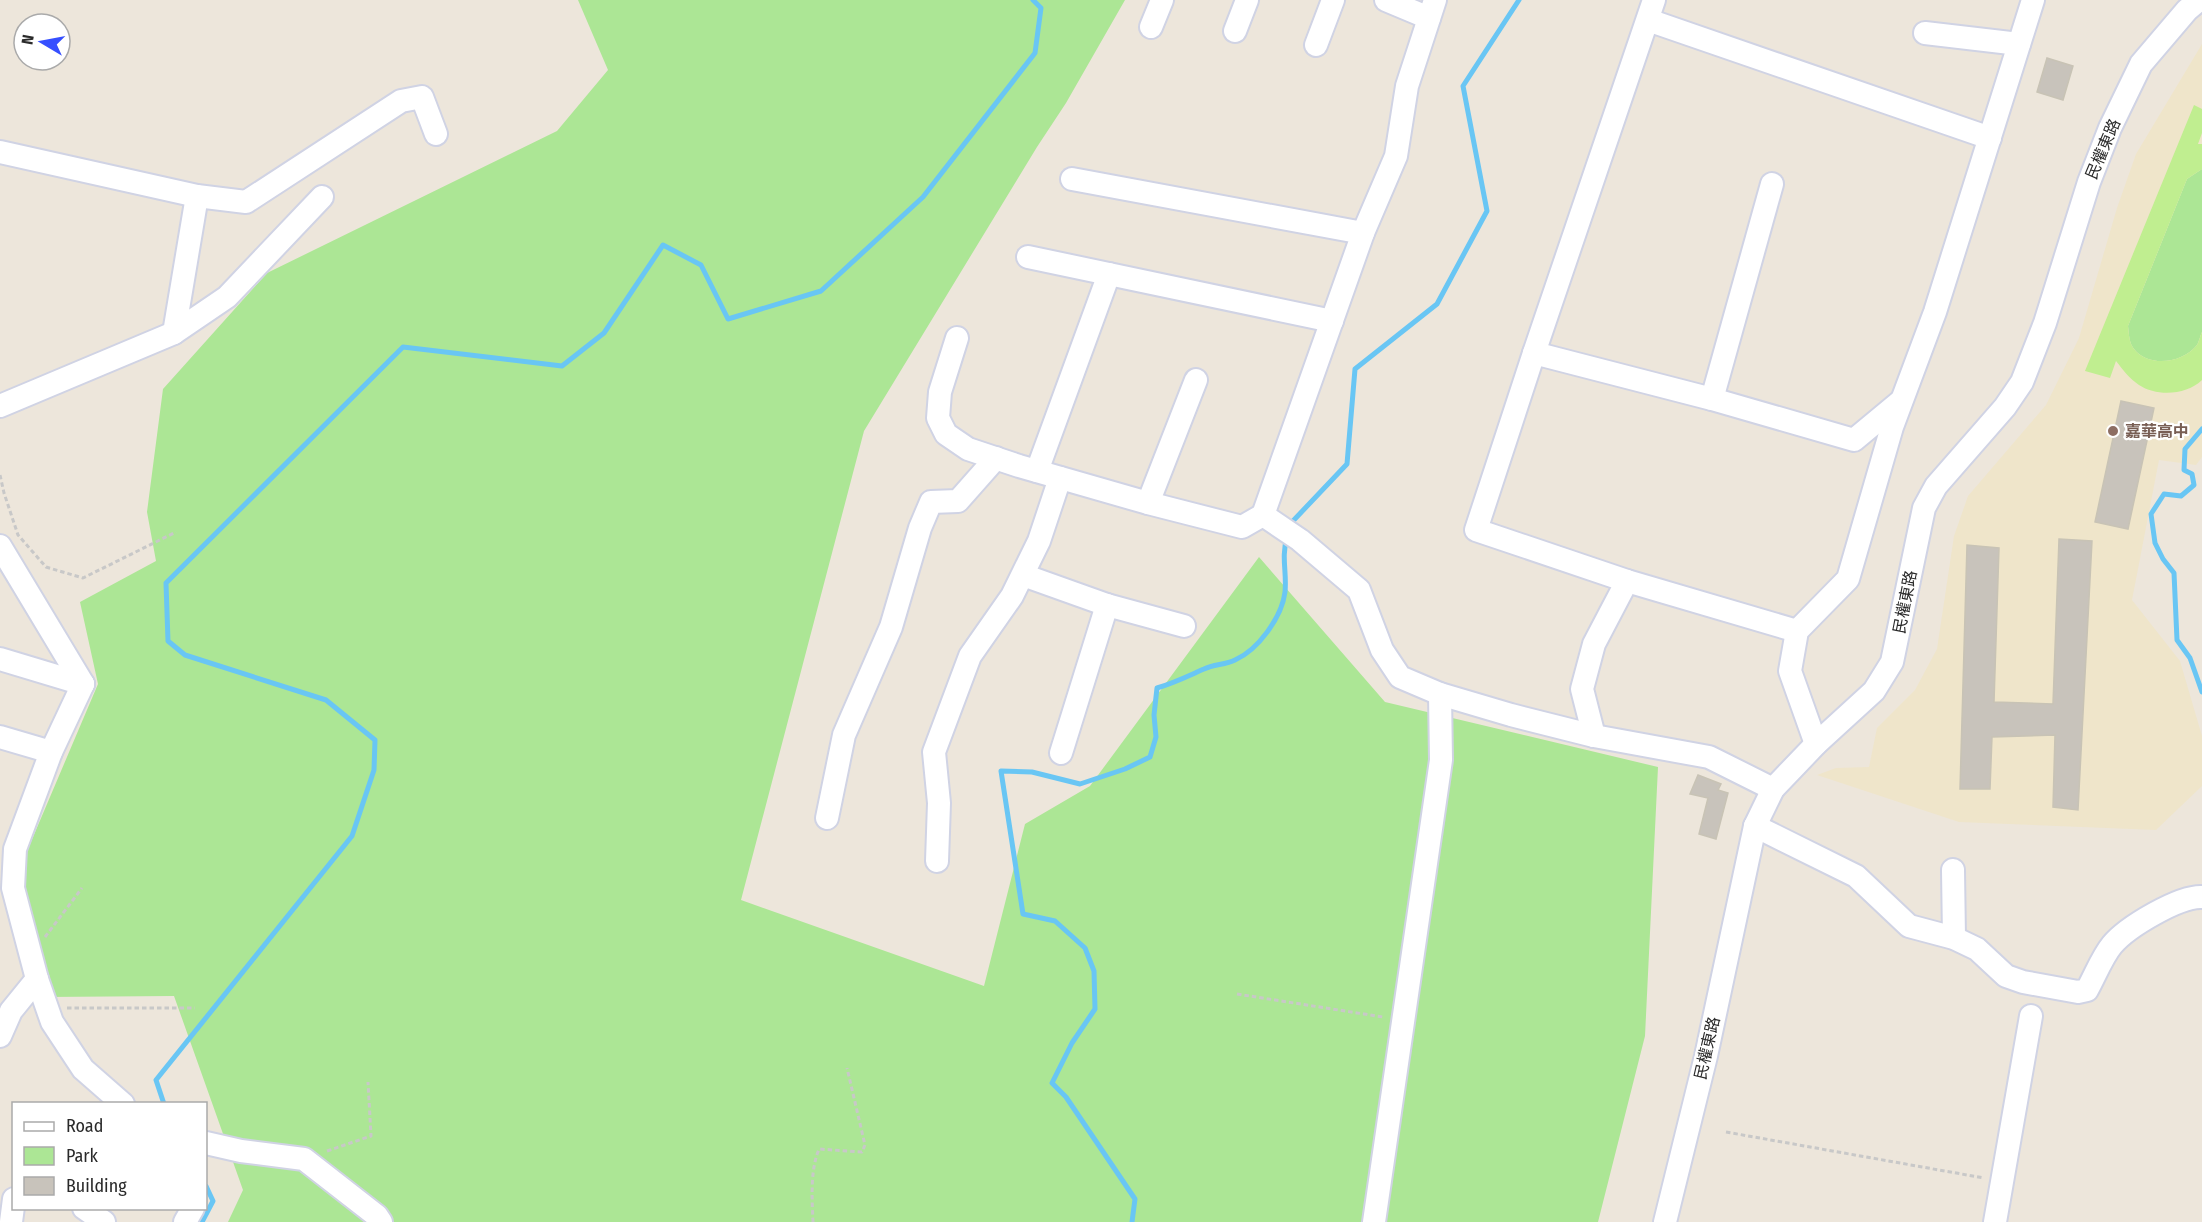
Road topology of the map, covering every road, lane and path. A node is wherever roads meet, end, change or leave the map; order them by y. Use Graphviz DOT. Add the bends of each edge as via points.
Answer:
graph roads {
  1 [pos="1162,0"];
  2 [pos="1247,0"];
  3 [pos="1333,0"];
  4 [pos="1386,0"];
  5 [pos="2033,0"];
  6 [pos="2199,0"];
  7 [pos="1432,9"];
  8 [pos="1651,10"];
  9 [pos="1151,27"];
  10 [pos="1235,31"];
  11 [pos="1925,33"];
  12 [pos="2019,44"];
  13 [pos="1316,45"];
  14 [pos="436,134"];
  15 [pos="1990,138"];
  16 [pos="0,152"];
  17 [pos="1072,178"];
  18 [pos="1772,184"];
  19 [pos="197,196"];
  20 [pos="322,197"];
  21 [pos="1363,233"];
  22 [pos="1028,257"];
  23 [pos="1109,274"];
  24 [pos="1332,321"];
  25 [pos="174,333"];
  26 [pos="957,338"];
  27 [pos="1534,352"];
  28 [pos="1196,380"];
  29 [pos="1712,399"];
  30 [pos="1902,400"];
  31 [pos="0,406"];
  32 [pos="996,458"];
  33 [pos="1037,471"];
  34 [pos="0,475"];
  35 [pos="1060,478"];
  36 [pos="1149,503"];
  37 [pos="1263,515"];
  38 [pos="176,532"];
  39 [pos="0,546"];
  40 [pos="1023,575"];
  41 [pos="1627,581"];
  42 [pos="1107,605"];
  43 [pos="1184,626"];
  44 [pos="1797,631"];
  45 [pos="0,659"];
  46 [pos="83,684"];
  47 [pos="1440,694"];
  48 [pos="1594,736"];
  49 [pos="0,737"];
  50 [pos="1816,744"];
  51 [pos="51,752"];
  52 [pos="1061,753"];
  53 [pos="1773,789"];
  54 [pos="827,819"];
  55 [pos="1755,826"];
  56 [pos="938,861"];
  57 [pos="1953,870"];
  58 [pos="82,888"];
  59 [pos="2202,897"];
  60 [pos="1954,938"];
  61 [pos="32,956"];
  62 [pos="37,979"];
  63 [pos="1237,994"];
  64 [pos="47,1008"];
  65 [pos="195,1008"];
  66 [pos="6,1010"];
  67 [pos="2031,1016"];
  68 [pos="1403,1020"];
  69 [pos="0,1036"];
  70 [pos="847,1068"];
  71 [pos="368,1082"];
  72 [pos="121,1102"];
  73 [pos="1726,1132"];
  74 [pos="207,1143"];
  75 [pos="304,1160"];
  76 [pos="2002,1181"];
  77 [pos="86,1210"];
  78 [pos="104,1222"];
  79 [pos="381,1222"];
  80 [pos="813,1222"];
  81 [pos="1374,1222"];
  82 [pos="1665,1222"];
  83 [pos="1995,1222"];
  1 -- 9 [label="street"];
  2 -- 10 [label="street"];
  3 -- 13 [label="street"];
  4 -- 7 [label="street"];
  5 -- 12 [label="street"];
  6 -- 50 [label="street, 民權東路" via="2141,64 2110,128 2022,382 1936,486 1924,508 1892,662 1874,691"];
  7 -- 21 [label="street" via="1407,86 1396,156"];
  8 -- 15 [label="street"];
  8 -- 27 [label="street"];
  11 -- 12 [label="street"];
  12 -- 15 [label="street"];
  14 -- 19 [label="street" via="422,97 401,101 246,202"];
  15 -- 30 [label="street" via="1935,312"];
  16 -- 19 [label="street"];
  17 -- 21 [label="street"];
  18 -- 29 [label="street"];
  19 -- 25 [label="street"];
  20 -- 25 [label="street" via="227,297"];
  21 -- 24 [label="street"];
  22 -- 23 [label="street"];
  23 -- 24 [label="street"];
  23 -- 33 [label="street"];
  24 -- 37 [label="street"];
  25 -- 31 [label="street"];
  26 -- 32 [label="street" via="939,392 938,418 946,434 968,449"];
  27 -- 29 [label="street"];
  27 -- 41 [label="street" via="1476,530"];
  28 -- 36 [label="street"];
  29 -- 30 [label="street" via="1854,440"];
  30 -- 44 [label="street" via="1848,579"];
  32 -- 33 [label="street"];
  32 -- 54 [label="street" via="958,501 931,502 891,627 844,735"];
  33 -- 35 [label="street"];
  34 -- 38 [label="path" via="18,535 46,567 83,578"];
  35 -- 36 [label="street"];
  35 -- 40 [label="street"];
  36 -- 37 [label="street" via="1242,527"];
  37 -- 47 [label="street" via="1300,540 1359,590 1382,650 1400,677"];
  39 -- 46 [label="street"];
  40 -- 42 [label="street"];
  40 -- 56 [label="street" via="970,656 934,752 939,803"];
  41 -- 44 [label="street"];
  41 -- 48 [label="street" via="1593,645 1582,689"];
  42 -- 43 [label="street"];
  42 -- 52 [label="street"];
  44 -- 50 [label="street" via="1790,671"];
  45 -- 46 [label="street"];
  46 -- 51 [label="street"];
  47 -- 48 [label="street"];
  47 -- 68 [label="street" via="1441,760"];
  48 -- 53 [label="street" via="1709,757"];
  49 -- 51 [label="street"];
  50 -- 53 [label="street, 民權東路"];
  51 -- 61 [label="street" via="15,849 13,888"];
  53 -- 55 [label="street, 民權東路"];
  55 -- 60 [label="street" via="1856,876 1909,926"];
  55 -- 82 [label="street, 民權東路" via="1706,1056"];
  57 -- 60 [label="street"];
  58 -- 61 [label="path"];
  59 -- 60 [label="street" via="2154,913 2113,944 2087,990 2078,992 2006,976 1977,949"];
  61 -- 62 [label="street"];
  62 -- 64 [label="street"];
  62 -- 66 [label="street"];
  63 -- 68 [label="path"];
  64 -- 65 [label="path"];
  64 -- 72 [label="street" via="83,1069"];
  66 -- 69 [label="street"];
  67 -- 76 [label="street"];
  68 -- 81 [label="street"];
  70 -- 80 [label="path" via="865,1145 862,1152 819,1149 812,1187"];
  71 -- 75 [label="path" via="371,1136"];
  73 -- 76 [label="path"];
  74 -- 75 [label="street"];
  75 -- 79 [label="street"];
  76 -- 83 [label="street"];
  77 -- 78 [label="street"];
}
